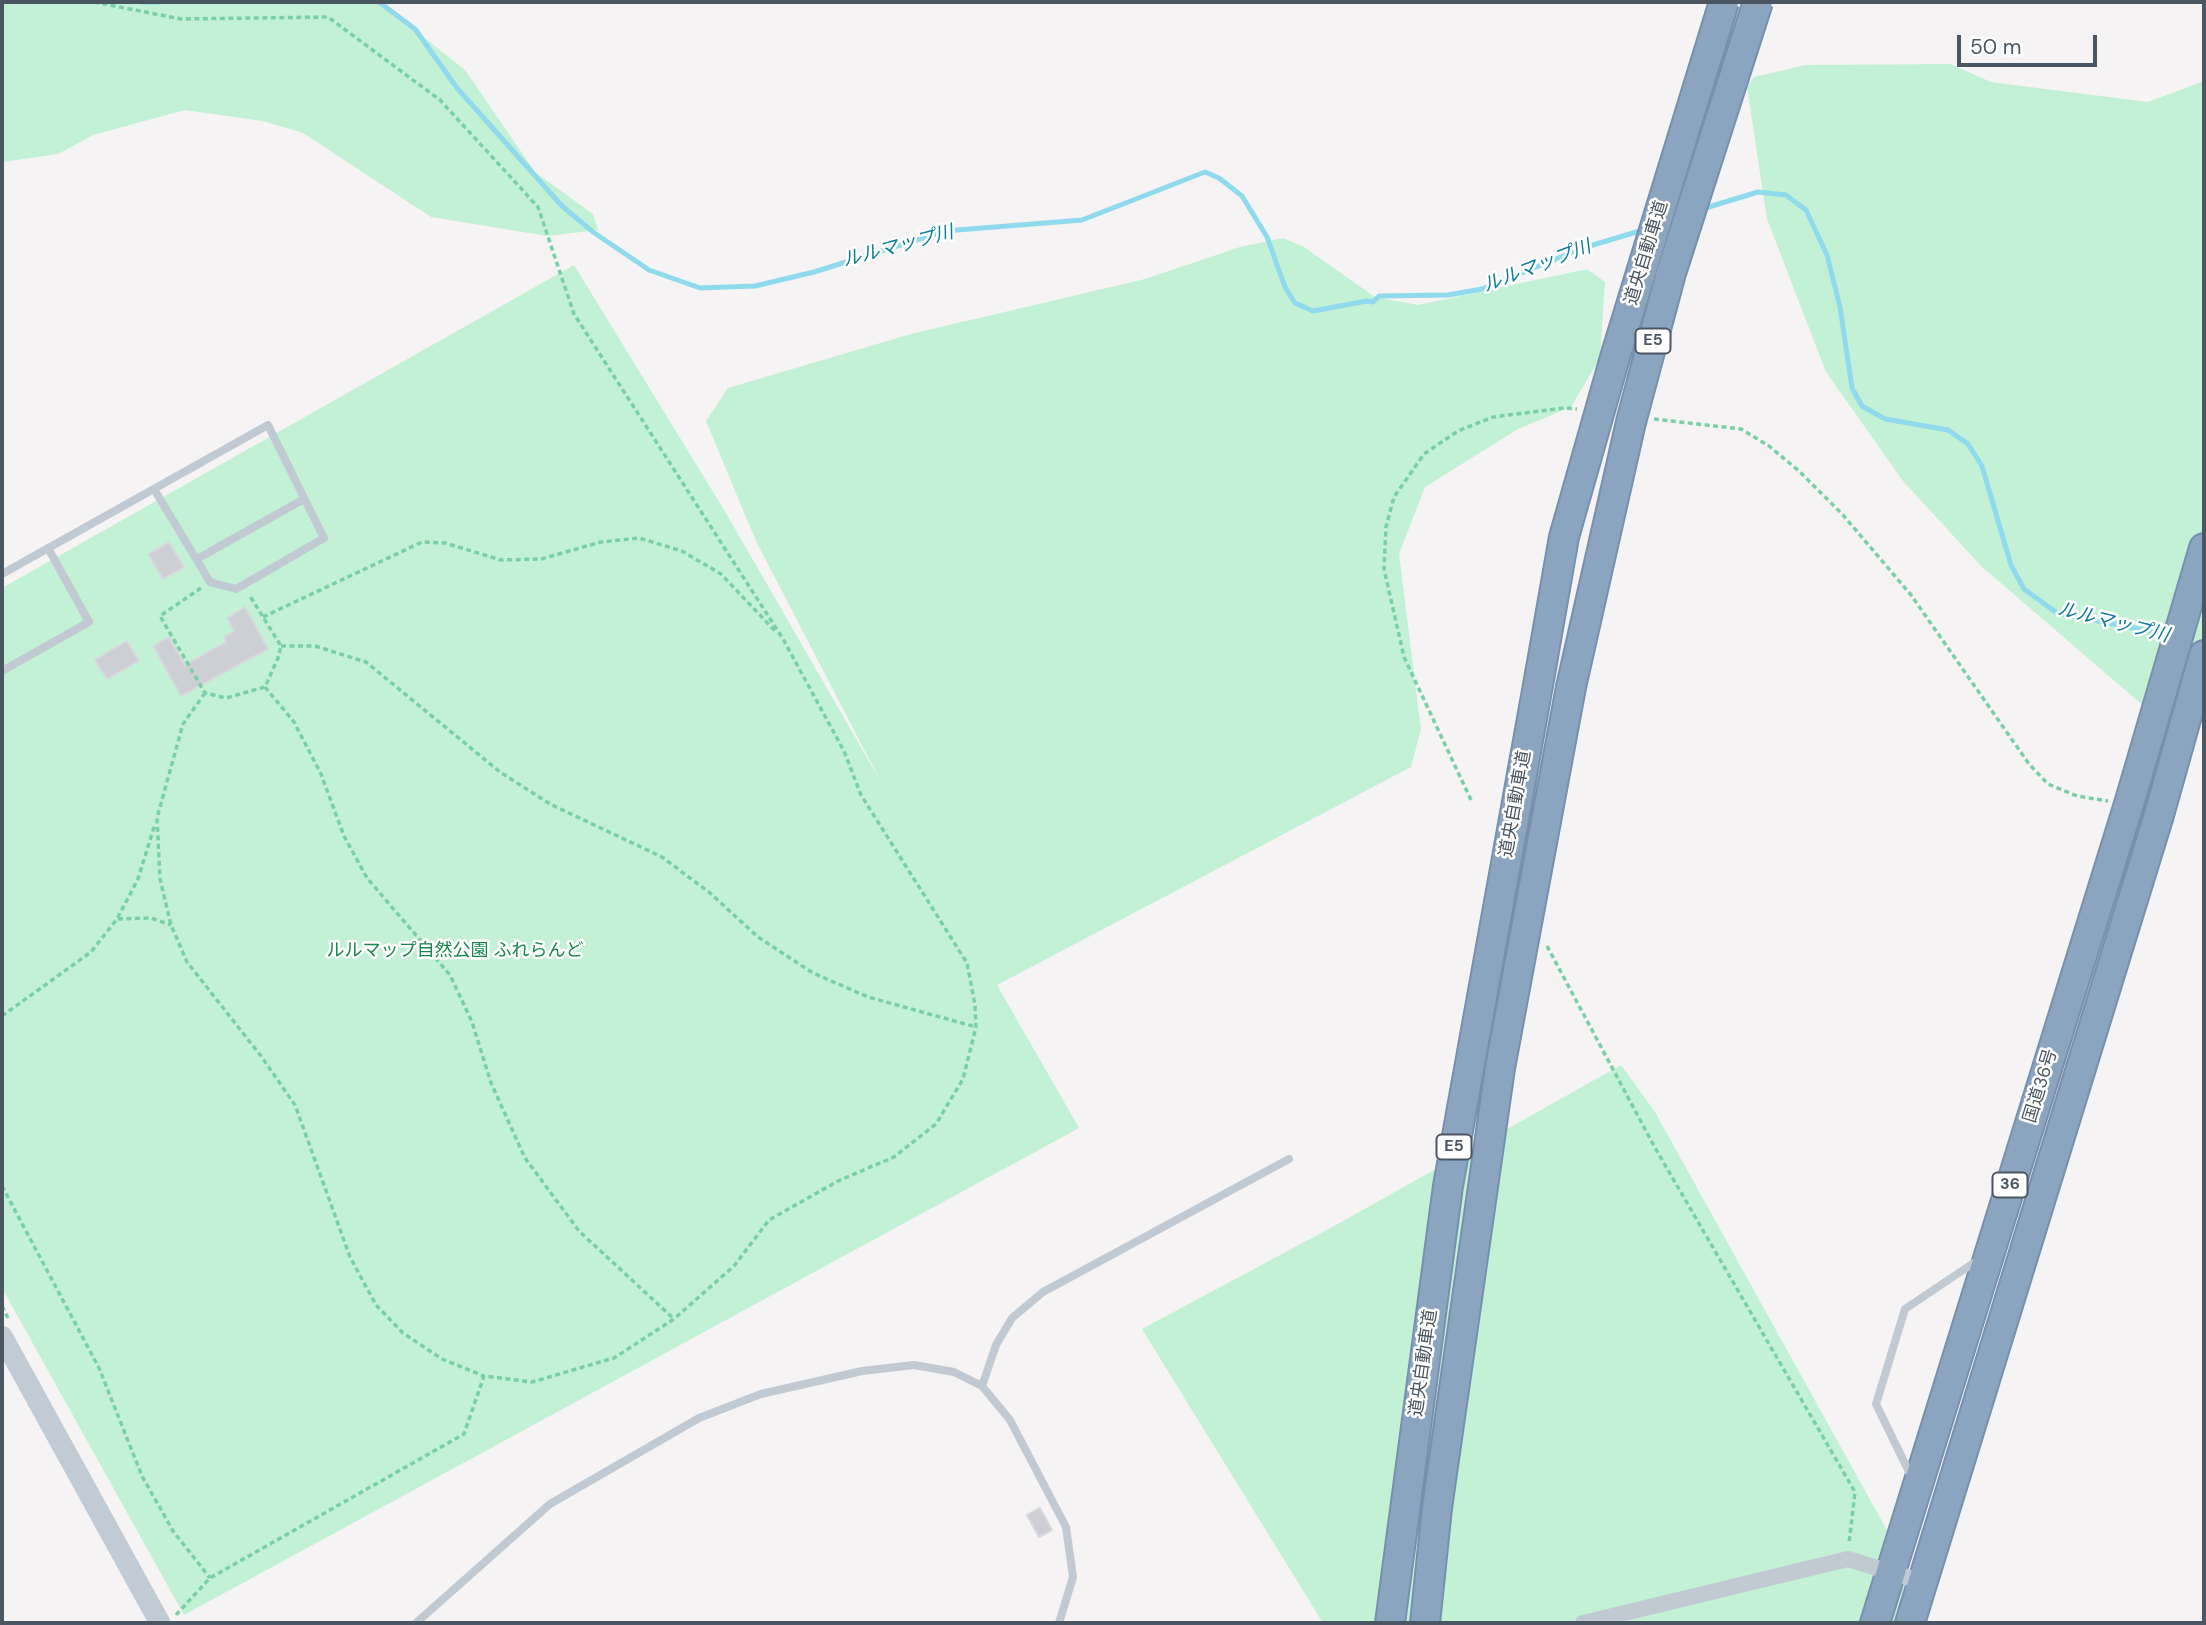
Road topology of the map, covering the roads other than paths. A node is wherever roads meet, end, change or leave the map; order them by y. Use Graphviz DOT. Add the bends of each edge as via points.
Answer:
graph roads {
  1 [pos="1724,2"];
  2 [pos="1758,2"];
  3 [pos="154,489"];
  4 [pos="304,499"];
  5 [pos="48,548"];
  6 [pos="2204,548"];
  7 [pos="197,559"];
  8 [pos="2,574"];
  9 [pos="2204,656"];
  10 [pos="2,671"];
  11 [pos="1289,1159"];
  12 [pos="1989,1253"];
  13 [pos="2,1336"];
  14 [pos="982,1386"];
  15 [pos="1917,1488"];
  16 [pos="1891,1571"];
  17 [pos="1923,1582"];
  18 [pos="160,1623"];
  19 [pos="416,1623"];
  20 [pos="1059,1623"];
  21 [pos="1390,1623"];
  22 [pos="1425,1623"];
  23 [pos="1583,1623"];
  24 [pos="1875,1623"];
  25 [pos="1910,1623"];
  1 -- 21 [label="highway, 道央自動車道 / E5, bridge" via="1564,537 1448,1186"];
  2 -- 22 [label="highway, 道央自動車道 / E5, bridge" via="1671,273 1631,422 1571,687 1500,1068 1437,1507"];
  3 -- 4 [label="lane" via="268,425"];
  3 -- 5 [label="lane"];
  3 -- 7 [label="lane"];
  4 -- 7 [label="lane"];
  4 -- 7 [label="lane" via="324,538 236,589 210,582"];
  5 -- 8 [label="lane"];
  5 -- 10 [label="lane" via="89,622"];
  6 -- 12 [label="highway, 国道36号 / 36"];
  9 -- 17 [label="highway, 国道36号 / 36"];
  11 -- 14 [label="lane" via="1043,1292 1012,1318 996,1345"];
  12 -- 15 [label="highway, 国道36号 / 36"];
  12 -- 15 [label="lane" via="1905,1308 1876,1404"];
  13 -- 18 [label="street"];
  14 -- 19 [label="lane" via="954,1372 914,1365 862,1371 761,1394 699,1418 550,1504"];
  14 -- 20 [label="lane" via="1010,1420 1066,1527 1073,1577"];
  15 -- 16 [label="highway, 国道36号 / 36"];
  16 -- 17 [label="street"];
  16 -- 23 [label="street" via="1848,1559"];
  16 -- 24 [label="highway, 国道36号 / 36"];
  17 -- 25 [label="highway, 国道36号 / 36"];
}
